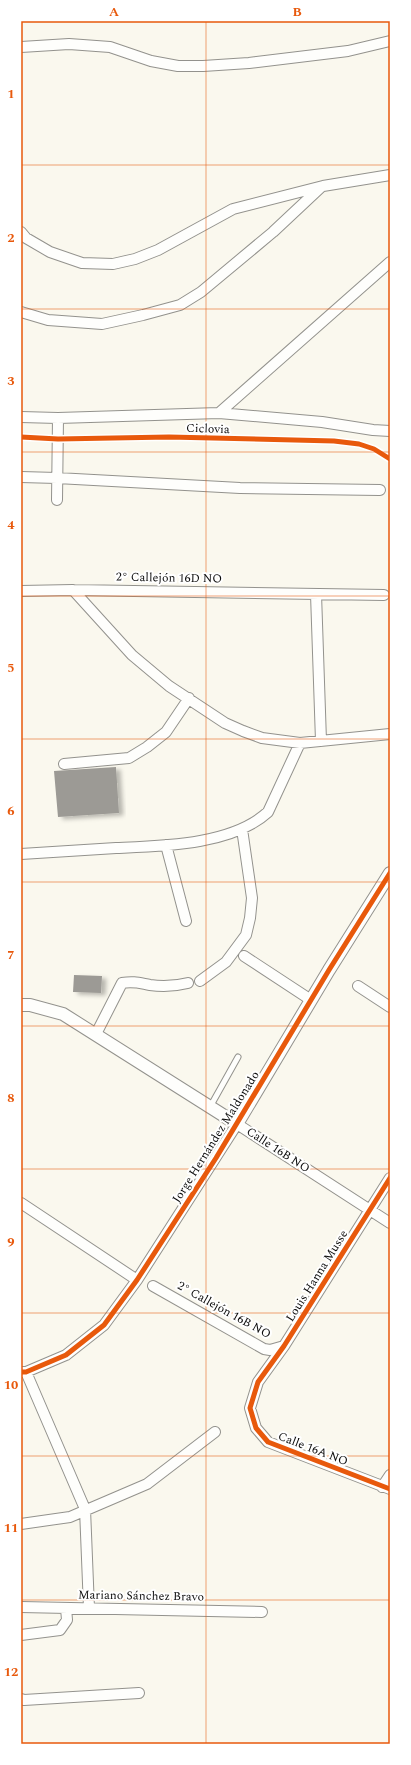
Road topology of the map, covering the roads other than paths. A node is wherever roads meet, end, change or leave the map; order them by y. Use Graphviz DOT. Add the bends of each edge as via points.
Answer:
graph roads {
  1 [pos="390,42"];
  2 [pos="21,47"];
  3 [pos="390,175"];
  4 [pos="323,186"];
  5 [pos="21,232"];
  6 [pos="390,262"];
  7 [pos="21,312"];
  8 [pos="219,413"];
  9 [pos="21,417"];
  10 [pos="58,418"];
  11 [pos="390,430"];
  12 [pos="21,477"];
  13 [pos="57,478"];
  14 [pos="380,490"];
  15 [pos="57,500"];
  16 [pos="73,590"];
  17 [pos="21,591"];
  18 [pos="316,594"];
  19 [pos="384,595"];
  20 [pos="189,698"];
  21 [pos="390,734"];
  22 [pos="321,741"];
  23 [pos="300,743"];
  24 [pos="64,764"];
  25 [pos="242,829"];
  26 [pos="166,845"];
  27 [pos="21,854"];
  28 [pos="390,873"];
  29 [pos="186,921"];
  30 [pos="244,956"];
  31 [pos="200,981"];
  32 [pos="188,983"];
  33 [pos="358,986"];
  34 [pos="311,1000"];
  35 [pos="21,1004"];
  36 [pos="390,1007"];
  37 [pos="96,1034"];
  38 [pos="238,1057"];
  39 [pos="210,1107"];
  40 [pos="237,1124"];
  41 [pos="390,1178"];
  42 [pos="21,1203"];
  43 [pos="370,1209"];
  44 [pos="390,1223"];
  45 [pos="138,1280"];
  46 [pos="153,1286"];
  47 [pos="284,1346"];
  48 [pos="23,1372"];
  49 [pos="258,1382"];
  50 [pos="215,1432"];
  51 [pos="390,1475"];
  52 [pos="386,1488"];
  53 [pos="85,1509"];
  54 [pos="21,1524"];
  55 [pos="21,1607"];
  56 [pos="66,1608"];
  57 [pos="89,1608"];
  58 [pos="262,1612"];
  59 [pos="21,1635"];
  60 [pos="139,1693"];
  61 [pos="21,1699"];
  1 -- 2 [label="street" via="348,51 203,66 165,64 110,47 69,44"];
  3 -- 4 [label="street"];
  4 -- 5 [label="street" via="233,209 158,250 113,264 82,263 50,252 26,238"];
  4 -- 7 [label="street" via="202,292 180,305 102,324 48,320"];
  6 -- 8 [label="street"];
  8 -- 10 [label="street"];
  8 -- 11 [label="street"];
  9 -- 10 [label="street"];
  10 -- 13 [label="street"];
  12 -- 13 [label="street"];
  13 -- 14 [label="street" via="240,488"];
  13 -- 15 [label="street"];
  16 -- 17 [label="street, 2° Callejón 16D NO"];
  16 -- 18 [label="street, 2° Callejón 16D NO"];
  16 -- 20 [label="street" via="132,655 169,686"];
  18 -- 19 [label="street, 2° Callejón 16D NO"];
  18 -- 22 [label="street"];
  20 -- 23 [label="street" via="243,731 262,738"];
  20 -- 24 [label="street" via="166,732 129,758"];
  21 -- 22 [label="street"];
  22 -- 23 [label="street"];
  23 -- 25 [label="street" via="268,812 260,820"];
  25 -- 26 [label="street" via="178,845"];
  25 -- 31 [label="street" via="252,898 246,935 226,962"];
  26 -- 27 [label="street"];
  26 -- 29 [label="street"];
  28 -- 34 [label="street, Jorge Hernández Maldonado"];
  30 -- 34 [label="street"];
  32 -- 37 [label="street" via="175,986 150,985 136,981 122,983"];
  33 -- 36 [label="street"];
  34 -- 40 [label="street, Jorge Hernández Maldonado"];
  35 -- 37 [label="street, Calle 16B NO" via="63,1014"];
  37 -- 39 [label="street, Calle 16B NO"];
  38 -- 39 [label="lane"];
  39 -- 40 [label="street, Calle 16B NO"];
  40 -- 43 [label="street, Calle 16B NO"];
  40 -- 45 [label="street, Jorge Hernández Maldonado"];
  41 -- 43 [label="street, Louis Hanna Musse"];
  42 -- 45 [label="street"];
  43 -- 44 [label="street, Calle 16B NO"];
  43 -- 47 [label="street, Louis Hanna Musse"];
  45 -- 48 [label="street, Jorge Hernández Maldonado" via="104,1325 66,1355"];
  46 -- 47 [label="street, 2° Callejón 16B NO" via="264,1349"];
  47 -- 49 [label="street, Louis Hanna Musse"];
  48 -- 53 [label="street"];
  49 -- 52 [label="street, Calle 16A NO" via="250,1408 256,1428 268,1442"];
  50 -- 53 [label="street" via="147,1484"];
  51 -- 52 [label="street"];
  53 -- 54 [label="street" via="70,1517"];
  53 -- 57 [label="street"];
  55 -- 56 [label="street, Mariano Sánchez Bravo"];
  56 -- 57 [label="street, Mariano Sánchez Bravo"];
  56 -- 59 [label="street" via="67,1620 60,1630"];
  57 -- 58 [label="street, Mariano Sánchez Bravo"];
  60 -- 61 [label="street"];
}
